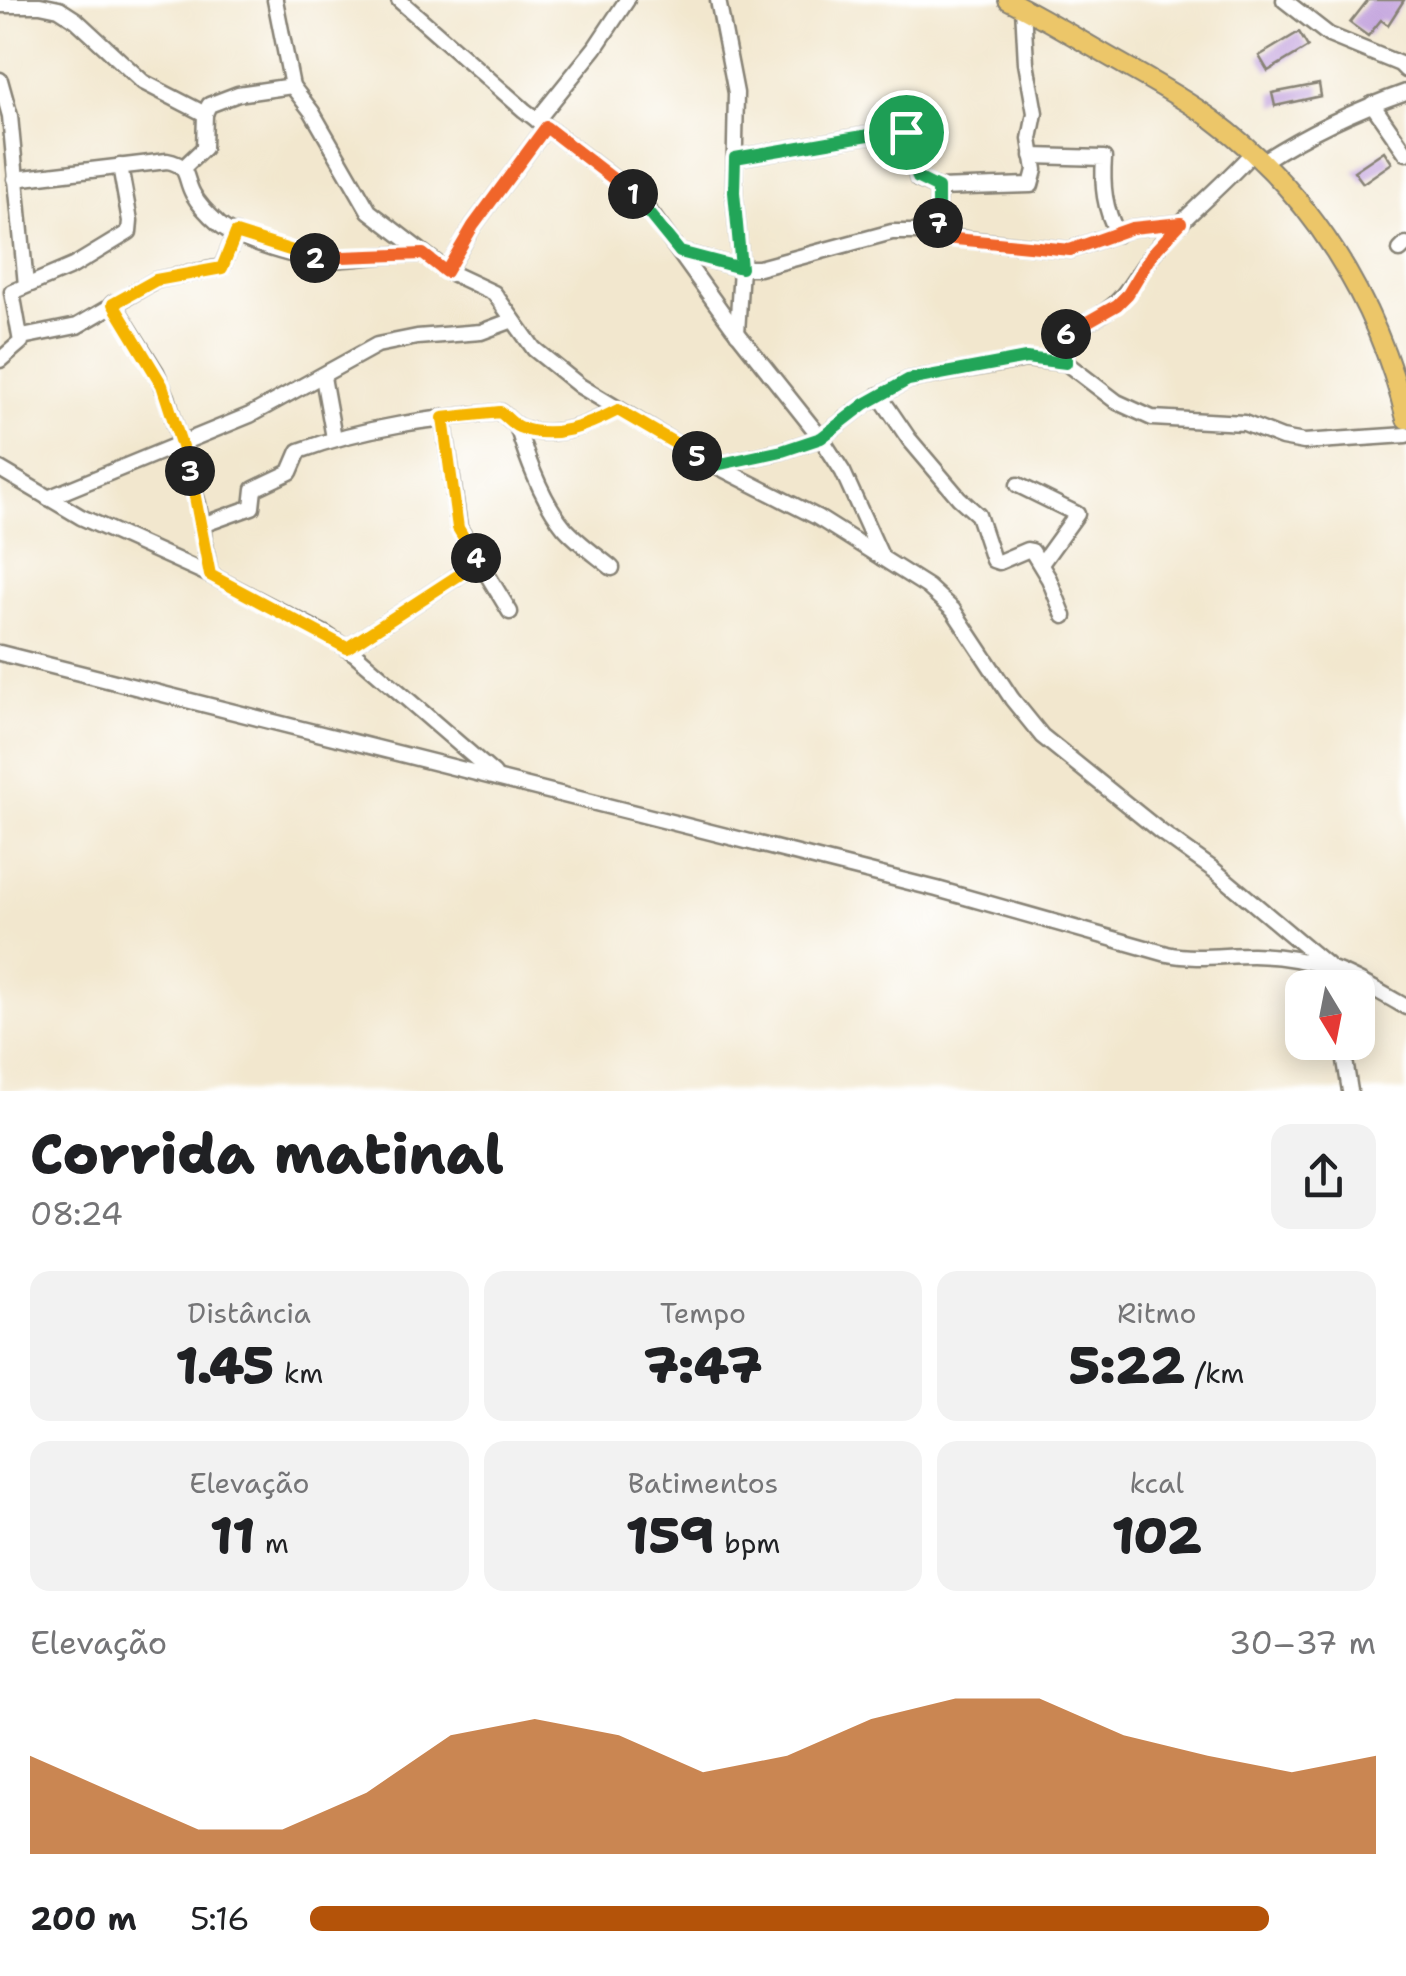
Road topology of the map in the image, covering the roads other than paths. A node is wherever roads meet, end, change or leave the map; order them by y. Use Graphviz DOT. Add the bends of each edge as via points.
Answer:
graph roads {
  1 [pos="274,0"];
  2 [pos="400,0"];
  3 [pos="627,0"];
  4 [pos="718,0"];
  5 [pos="1284,0"];
  6 [pos="1016,4"];
  7 [pos="0,6"];
  8 [pos="1406,70"];
  9 [pos="0,80"];
  10 [pos="292,86"];
  11 [pos="1406,92"];
  12 [pos="1372,104"];
  13 [pos="205,114"];
  14 [pos="542,124"];
  15 [pos="1406,153"];
  16 [pos="1032,156"];
  17 [pos="1257,157"];
  18 [pos="735,158"];
  19 [pos="120,166"];
  20 [pos="184,168"];
  21 [pos="15,179"];
  22 [pos="938,188"];
  23 [pos="1181,223"];
  24 [pos="236,233"];
  25 [pos="938,234"];
  26 [pos="1118,234"];
  27 [pos="680,252"];
  28 [pos="423,254"];
  29 [pos="741,268"];
  30 [pos="446,272"];
  31 [pos="26,284"];
  32 [pos="113,304"];
  33 [pos="513,320"];
  34 [pos="737,333"];
  35 [pos="22,337"];
  36 [pos="0,360"];
  37 [pos="1066,363"];
  38 [pos="323,377"];
  39 [pos="879,395"];
  40 [pos="618,410"];
  41 [pos="443,418"];
  42 [pos="1406,418"];
  43 [pos="517,426"];
  44 [pos="1406,435"];
  45 [pos="334,438"];
  46 [pos="821,438"];
  47 [pos="180,443"];
  48 [pos="716,465"];
  49 [pos="0,468"];
  50 [pos="1018,485"];
  51 [pos="48,498"];
  52 [pos="202,525"];
  53 [pos="883,558"];
  54 [pos="479,562"];
  55 [pos="1040,564"];
  56 [pos="612,568"];
  57 [pos="210,575"];
  58 [pos="510,612"];
  59 [pos="1064,616"];
  60 [pos="347,648"];
  61 [pos="0,652"];
  62 [pos="498,778"];
  63 [pos="1327,965"];
  64 [pos="1328,970"];
  65 [pos="1406,1007"];
  66 [pos="1345,1060"];
  67 [pos="1350,1091"];
  1 -- 10 [label="street"];
  2 -- 14 [label="street"];
  3 -- 14 [label="street"];
  4 -- 18 [label="street" via="734,75"];
  5 -- 8 [label="street" via="1329,35"];
  6 -- 16 [label="street" via="1035,113"];
  6 -- 17 [label="main road" via="1183,99"];
  7 -- 13 [label="street" via="58,9 143,82"];
  9 -- 21 [label="street"];
  10 -- 13 [label="street" via="226,97"];
  10 -- 28 [label="street" via="369,210"];
  11 -- 12 [label="street"];
  12 -- 15 [label="street"];
  12 -- 17 [label="street"];
  13 -- 20 [label="street" via="204,148"];
  14 -- 27 [label="street" via="642,202"];
  14 -- 30 [label="street"];
  16 -- 22 [label="street" via="1030,185"];
  16 -- 26 [label="street" via="1104,158 1104,192"];
  17 -- 23 [label="street"];
  17 -- 42 [label="main road" via="1344,264 1379,331"];
  18 -- 22 [label="street" via="904,129 918,178"];
  18 -- 29 [label="street"];
  19 -- 20 [label="street" via="168,161"];
  19 -- 21 [label="street"];
  19 -- 31 [label="street" via="129,232 73,266"];
  20 -- 24 [label="street" via="193,194"];
  21 -- 31 [label="street"];
  22 -- 25 [label="street"];
  23 -- 26 [label="street"];
  23 -- 37 [label="street" via="1117,305 1068,330"];
  24 -- 28 [label="street" via="318,259"];
  24 -- 32 [label="street" via="222,268 156,280"];
  25 -- 26 [label="street" via="1060,250"];
  25 -- 29 [label="street" via="892,232 789,262"];
  27 -- 29 [label="street"];
  27 -- 34 [label="street"];
  28 -- 30 [label="street"];
  29 -- 34 [label="street"];
  30 -- 33 [label="street" via="488,288"];
  31 -- 35 [label="street" via="12,292"];
  32 -- 35 [label="street" via="73,328"];
  32 -- 47 [label="street" via="162,385"];
  33 -- 38 [label="street" via="467,334 377,345"];
  33 -- 40 [label="street" via="550,364"];
  34 -- 46 [label="street"];
  35 -- 36 [label="street"];
  37 -- 39 [label="street" via="997,362 908,380"];
  37 -- 44 [label="street" via="1116,402 1152,418 1244,423 1304,442"];
  38 -- 45 [label="street"];
  38 -- 47 [label="street"];
  39 -- 46 [label="street"];
  39 -- 55 [label="street" via="978,515 993,560 1027,550"];
  40 -- 43 [label="street" via="573,430"];
  40 -- 48 [label="street"];
  41 -- 43 [label="street" via="500,412"];
  41 -- 45 [label="street"];
  41 -- 54 [label="street" via="458,528"];
  43 -- 56 [label="street" via="556,516"];
  45 -- 52 [label="street" via="300,451 290,472 254,489 252,507"];
  46 -- 48 [label="street"];
  46 -- 53 [label="street"];
  47 -- 51 [label="street"];
  47 -- 52 [label="street"];
  48 -- 53 [label="street"];
  49 -- 51 [label="street"];
  50 -- 55 [label="street" via="1077,514"];
  51 -- 57 [label="street"];
  52 -- 57 [label="street"];
  53 -- 63 [label="street" via="953,610 1042,736"];
  54 -- 58 [label="street"];
  54 -- 60 [label="street"];
  55 -- 59 [label="street"];
  57 -- 60 [label="street"];
  60 -- 62 [label="street"];
  61 -- 62 [label="street"];
  62 -- 63 [label="street" via="1166,954 1269,956"];
  63 -- 64 [label="street"];
  63 -- 65 [label="street"];
  66 -- 67 [label="street"];
}
